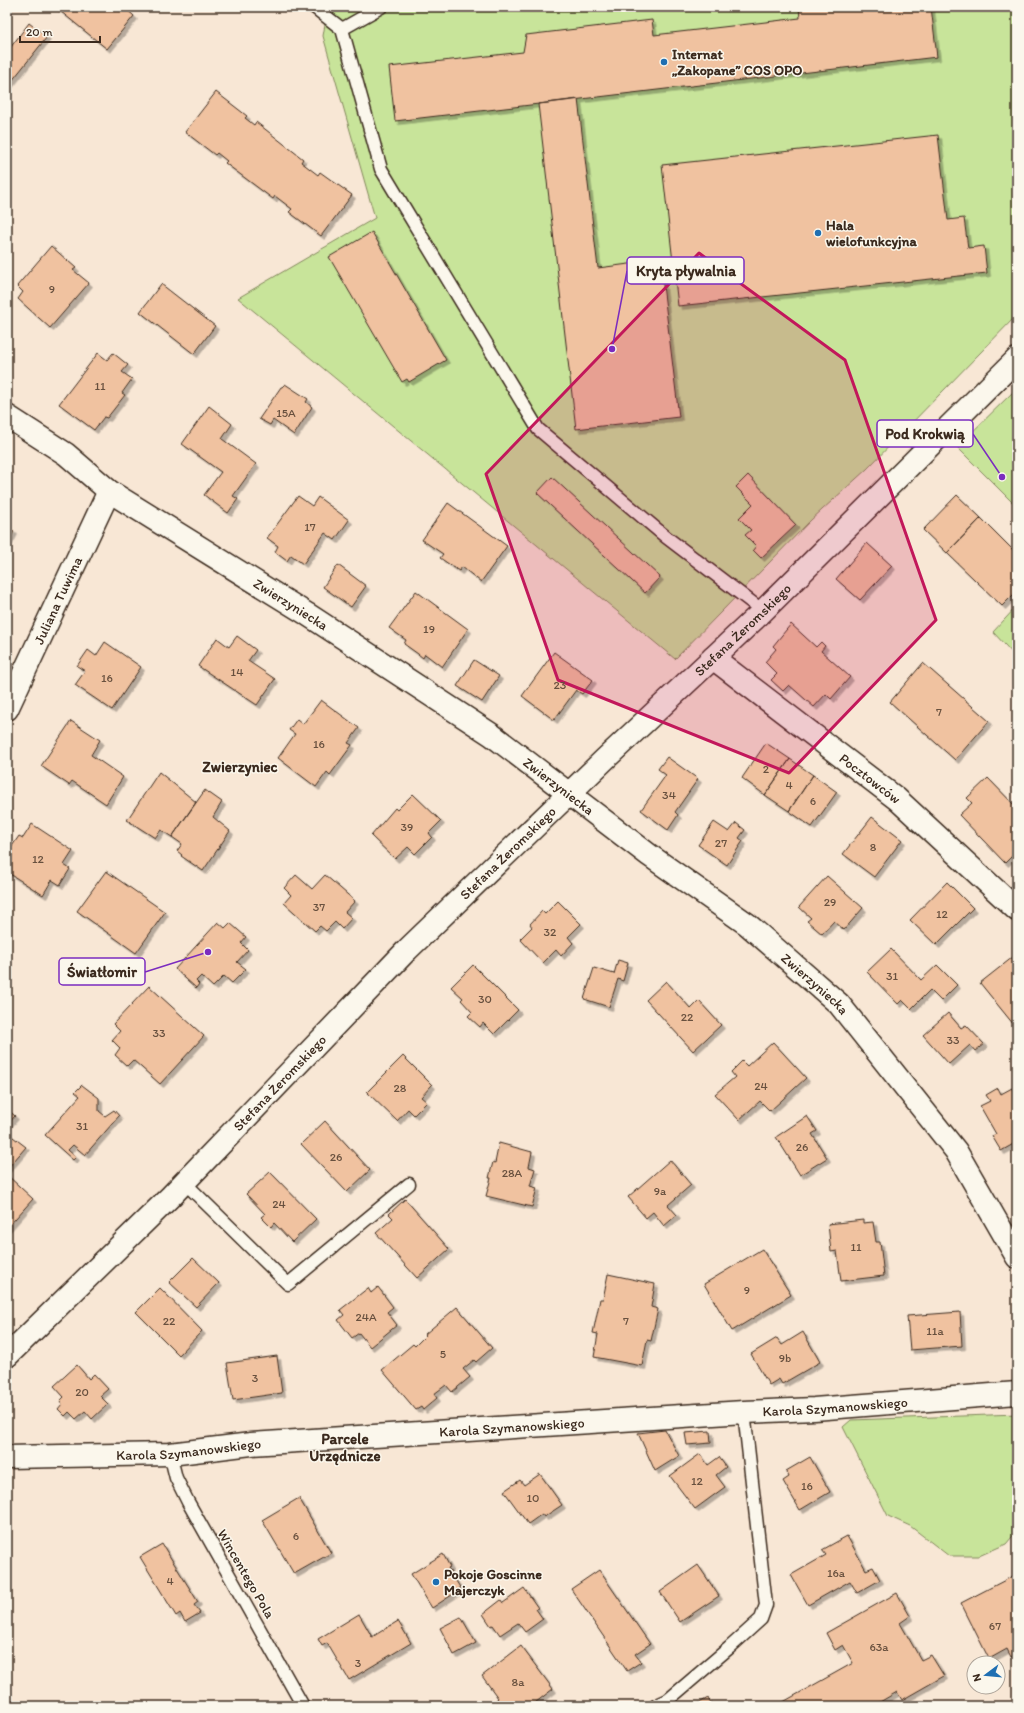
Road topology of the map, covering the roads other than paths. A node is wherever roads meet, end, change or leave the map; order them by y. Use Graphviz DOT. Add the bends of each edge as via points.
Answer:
graph roads {
  1 [pos="314,7"];
  2 [pos="381,7"];
  3 [pos="342,30"];
  4 [pos="1017,359"];
  5 [pos="7,416"];
  6 [pos="109,491"];
  7 [pos="762,611"];
  8 [pos="713,658"];
  9 [pos="7,710"];
  10 [pos="569,793"];
  11 [pos="1017,910"];
  12 [pos="184,1182"];
  13 [pos="410,1184"];
  14 [pos="1017,1257"];
  15 [pos="7,1356"];
  16 [pos="1017,1393"];
  17 [pos="744,1412"];
  18 [pos="170,1454"];
  19 [pos="7,1457"];
  20 [pos="303,1706"];
  21 [pos="655,1706"];
  1 -- 3 [label="lane"];
  2 -- 3 [label="lane"];
  3 -- 7 [label="lane" via="381,169 538,429 666,537"];
  4 -- 7 [label="street, Stefana Żeromskiego"];
  5 -- 6 [label="street, Zwierzyniecka" via="66,454"];
  6 -- 9 [label="street, Juliana Tuwima"];
  6 -- 10 [label="street, Zwierzyniecka" via="307,614 492,735"];
  7 -- 8 [label="street, Stefana Żeromskiego"];
  8 -- 10 [label="street, Stefana Żeromskiego"];
  8 -- 11 [label="street, Pocztowców" via="897,799"];
  10 -- 12 [label="street, Stefana Żeromskiego" via="408,950"];
  10 -- 14 [label="street, Zwierzyniecka" via="649,855 747,924 839,1004 956,1150"];
  12 -- 13 [label="lane" via="288,1284"];
  12 -- 15 [label="street, Stefana Żeromskiego"];
  16 -- 17 [label="street, Karola Szymanowskiego" via="814,1410"];
  17 -- 18 [label="street, Karola Szymanowskiego" via="259,1444"];
  17 -- 21 [label="lane" via="766,1605 761,1618 729,1648 668,1700"];
  18 -- 19 [label="street, Karola Szymanowskiego"];
  18 -- 20 [label="lane, Wincentego Pola" via="176,1478 188,1502"];
}
